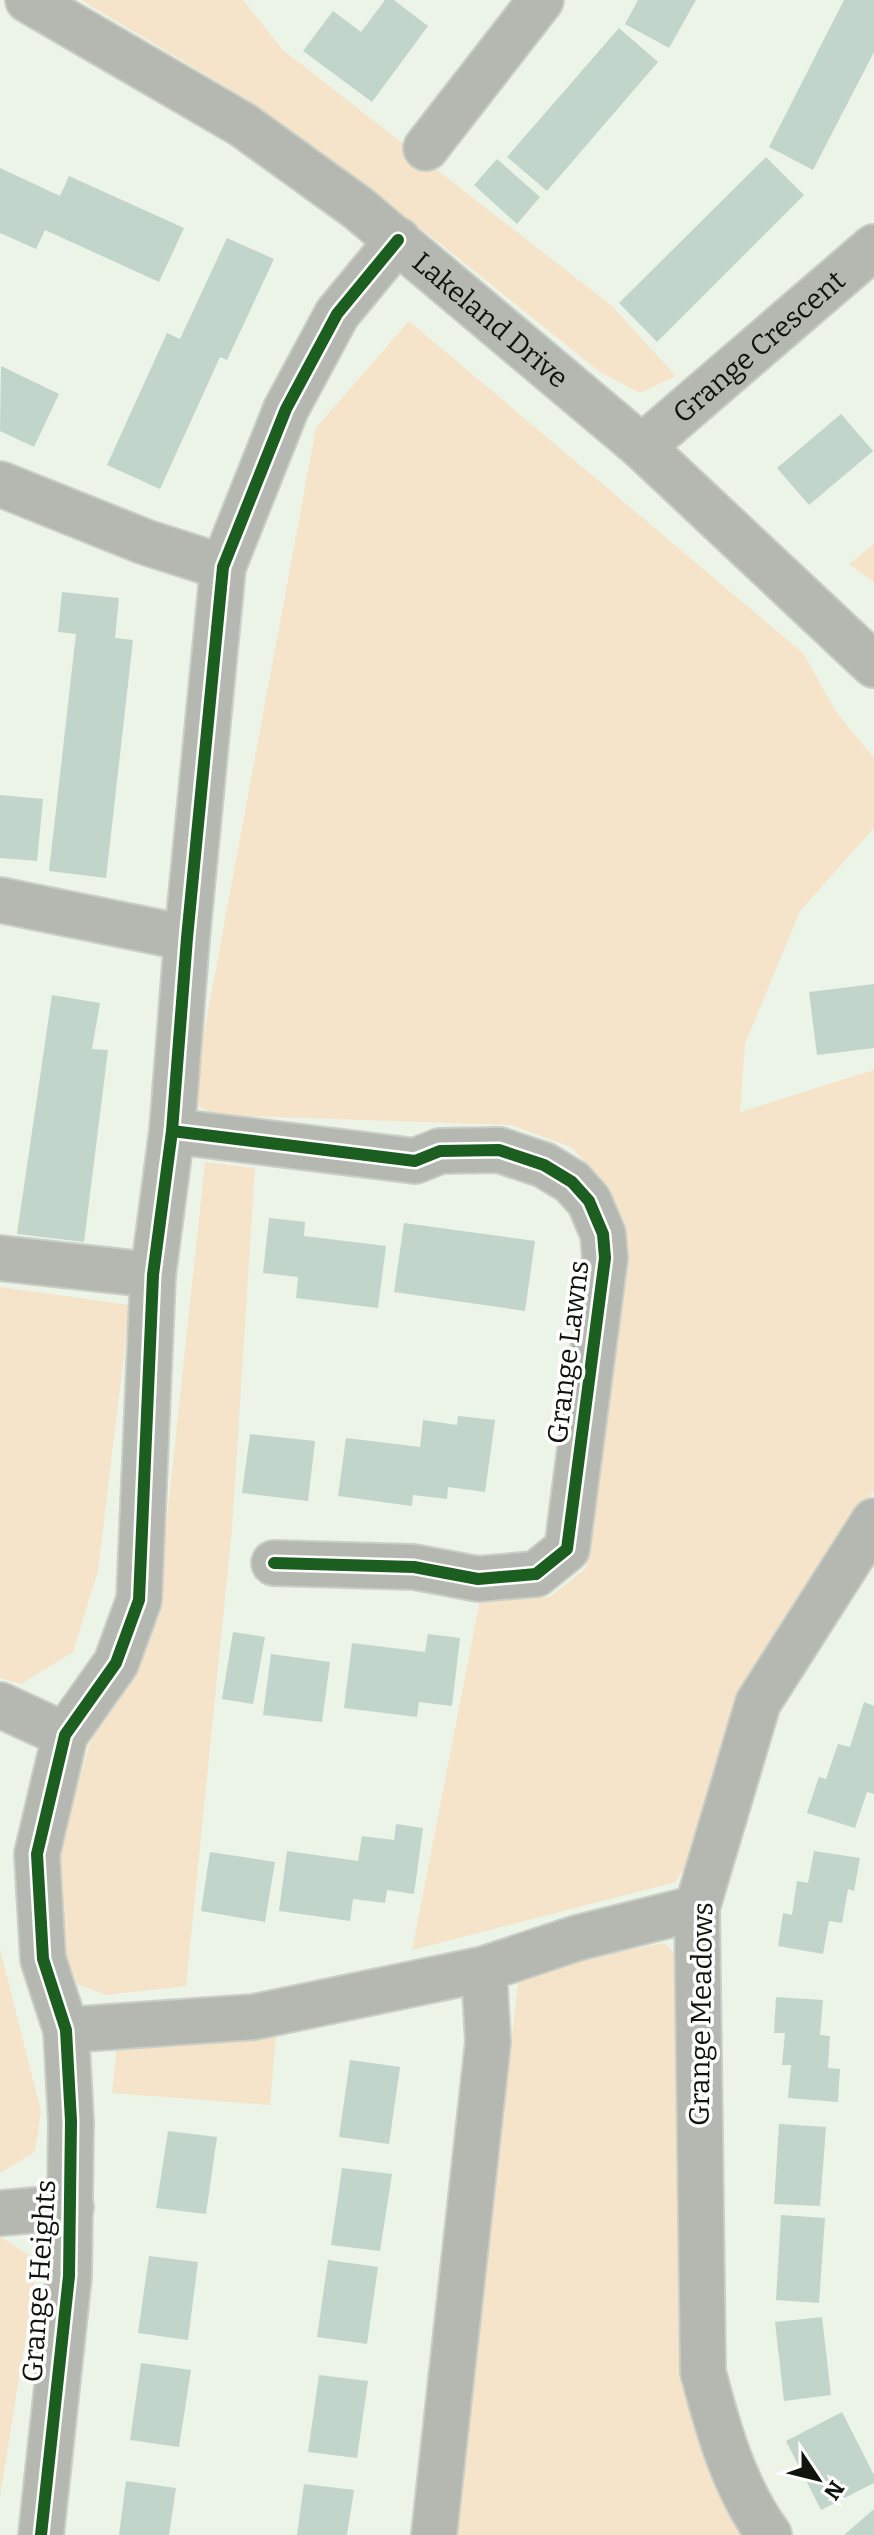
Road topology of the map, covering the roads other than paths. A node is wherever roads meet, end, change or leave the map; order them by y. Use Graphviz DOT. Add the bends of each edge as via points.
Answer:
graph roads {
  1 [pos="28,0"];
  2 [pos="541,0"];
  3 [pos="426,148"];
  4 [pos="398,240"];
  5 [pos="874,247"];
  6 [pos="642,447"];
  7 [pos="0,484"];
  8 [pos="223,567"];
  9 [pos="874,665"];
  10 [pos="0,900"];
  11 [pos="187,938"];
  12 [pos="172,1131"];
  13 [pos="0,1258"];
  14 [pos="153,1275"];
  15 [pos="874,1521"];
  16 [pos="274,1563"];
  17 [pos="0,1705"];
  18 [pos="65,1735"];
  19 [pos="697,1908"];
  20 [pos="484,1969"];
  21 [pos="66,2030"];
  22 [pos="71,2207"];
  23 [pos="0,2213"];
  24 [pos="41,2535"];
  25 [pos="434,2535"];
  26 [pos="769,2535"];
  1 -- 4 [label="street, Lakeland Drive" via="243,125"];
  2 -- 3 [label="street"];
  4 -- 6 [label="street, Lakeland Drive"];
  4 -- 8 [label="street" via="337,314 286,409"];
  5 -- 6 [label="street, Grange Crescent"];
  6 -- 9 [label="street, Lakeland Drive"];
  7 -- 8 [label="street"];
  8 -- 11 [label="street"];
  10 -- 11 [label="street"];
  11 -- 12 [label="street"];
  12 -- 14 [label="street"];
  12 -- 16 [label="street, Grange Lawns" via="415,1161 440,1151 499,1150 544,1165 572,1182 589,1201 603,1234 605,1258 567,1549 536,1574 478,1579 414,1567"];
  13 -- 14 [label="street"];
  14 -- 18 [label="street" via="139,1600 116,1663"];
  15 -- 19 [label="street, Grange Meadows" via="758,1703"];
  17 -- 18 [label="street"];
  18 -- 21 [label="street, Grange Heights" via="37,1854 43,1959"];
  19 -- 20 [label="street" via="577,1938"];
  19 -- 26 [label="street, Grange Meadows" via="703,2372 720,2439"];
  20 -- 21 [label="street" via="254,2017"];
  20 -- 25 [label="street" via="488,2042"];
  21 -- 22 [label="street, Grange Heights"];
  22 -- 23 [label="street"];
  22 -- 24 [label="street, Grange Heights" via="69,2276"];
}
